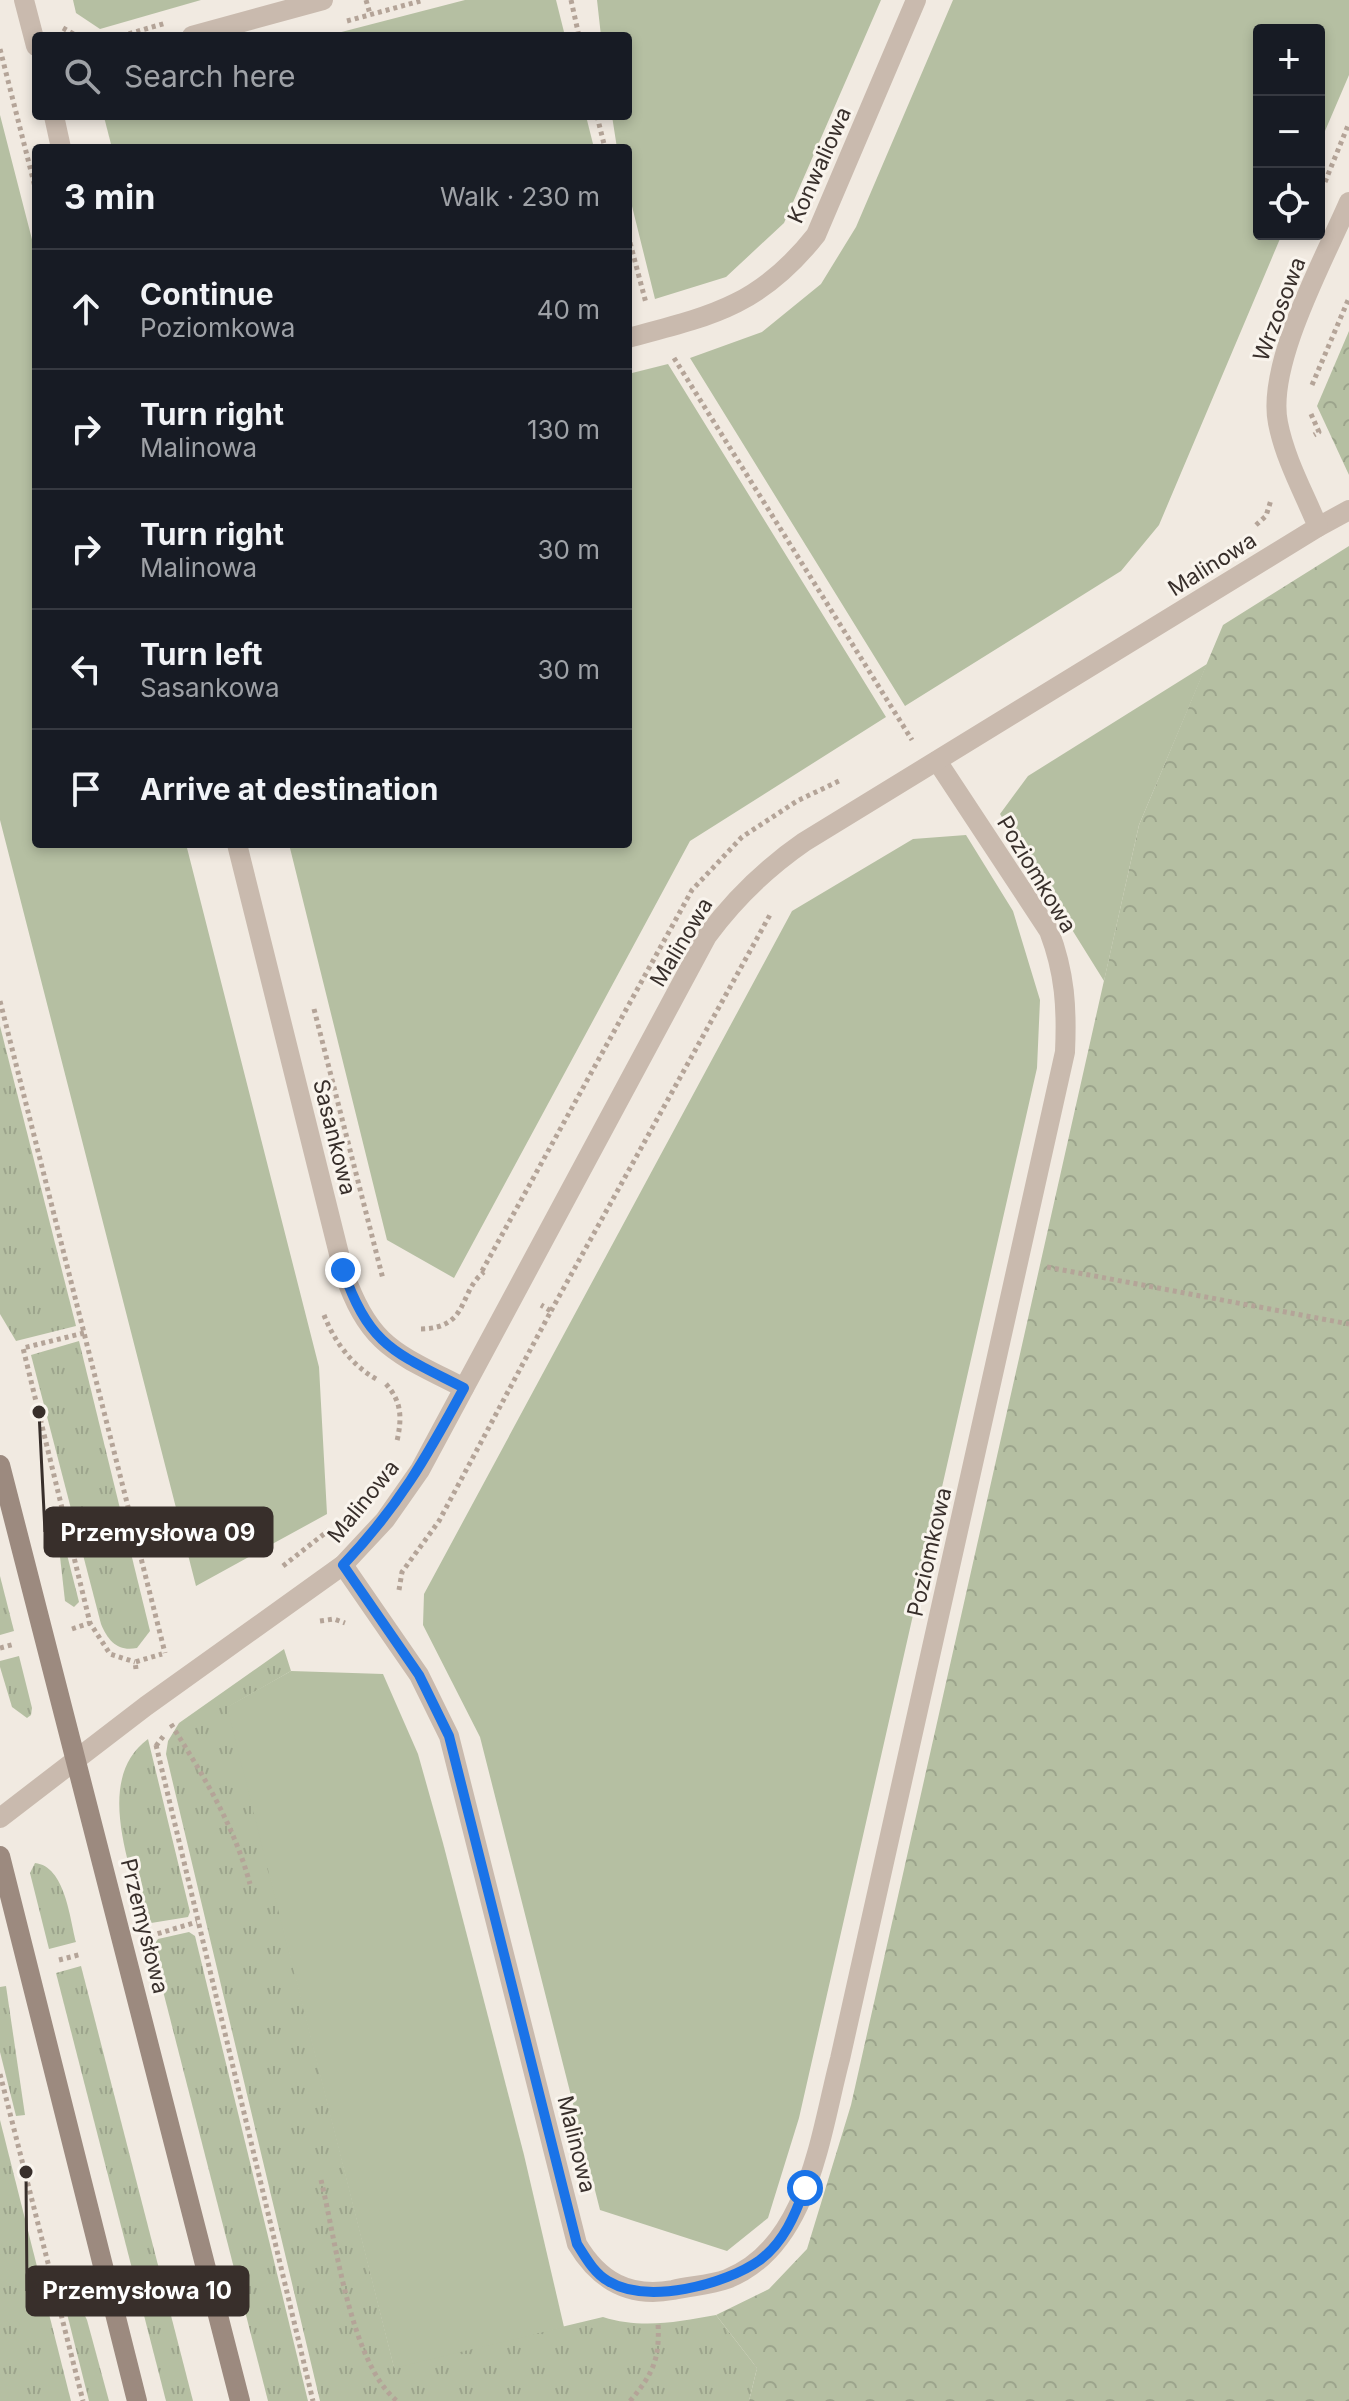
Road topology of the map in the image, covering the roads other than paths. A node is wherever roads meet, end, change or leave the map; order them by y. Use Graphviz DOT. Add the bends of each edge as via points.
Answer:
graph roads {
  1 [pos="24,0"];
  2 [pos="323,0"];
  3 [pos="916,0"];
  4 [pos="32,32"];
  5 [pos="207,32"];
  6 [pos="55,120"];
  7 [pos="60,144"];
  8 [pos="1349,202"];
  9 [pos="632,337"];
  10 [pos="1349,510"];
  11 [pos="1318,527"];
  12 [pos="937,761"];
  13 [pos="238,848"];
  14 [pos="464,1388"];
  15 [pos="0,1465"];
  16 [pos="343,1565"];
  17 [pos="76,1758"];
  18 [pos="0,1818"];
  19 [pos="0,1856"];
  20 [pos="657,2293"];
  21 [pos="137,2401"];
  22 [pos="240,2401"];
  1 -- 4 [label="street"];
  2 -- 5 [label="street"];
  3 -- 9 [label="street, Konwaliowa" via="816,235 785,271 743,302"];
  6 -- 7 [label="street"];
  8 -- 11 [label="street, Wrzosowa" via="1286,349 1276,388 1277,421"];
  10 -- 11 [label="street, Malinowa"];
  11 -- 12 [label="street, Malinowa"];
  12 -- 14 [label="street, Malinowa" via="771,865 737,896 707,936"];
  12 -- 20 [label="street, Poziomkowa" via="1049,931 1067,998 1065,1052 840,2059 805,2188 783,2236 761,2259 727,2279"];
  13 -- 14 [label="street, Sasankowa" via="356,1310 375,1335 402,1356"];
  14 -- 16 [label="street, Malinowa" via="420,1470 385,1520"];
  15 -- 17 [label="main road, Przemysłowa"];
  16 -- 17 [label="street, Malinowa"];
  16 -- 20 [label="street, Malinowa" via="419,1675 449,1736 577,2244 590,2266 608,2281"];
  17 -- 18 [label="street, Malinowa"];
  17 -- 22 [label="main road, Przemysłowa"];
  19 -- 21 [label="main road"];
}
